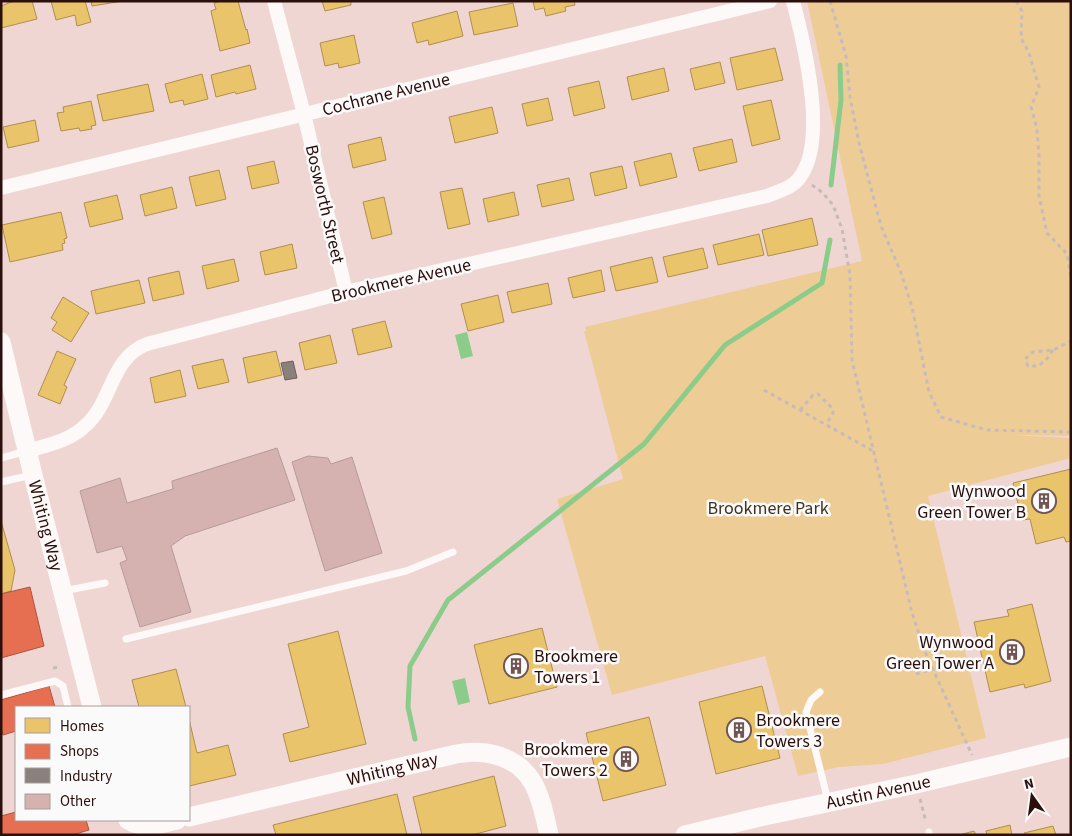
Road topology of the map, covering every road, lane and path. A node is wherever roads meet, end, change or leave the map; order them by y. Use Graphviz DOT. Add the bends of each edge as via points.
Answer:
graph roads {
  1 [pos="274,1"];
  2 [pos="770,1"];
  3 [pos="793,1"];
  4 [pos="830,1"];
  5 [pos="1016,1"];
  6 [pos="304,114"];
  7 [pos="808,182"];
  8 [pos="1,188"];
  9 [pos="1071,278"];
  10 [pos="346,292"];
  11 [pos="1071,341"];
  12 [pos="1,342"];
  13 [pos="1053,350"];
  14 [pos="764,390"];
  15 [pos="800,410"];
  16 [pos="826,425"];
  17 [pos="1071,432"];
  18 [pos="27,451"];
  19 [pos="874,452"];
  20 [pos="1,458"];
  21 [pos="33,475"];
  22 [pos="1,482"];
  23 [pos="453,552"];
  24 [pos="105,583"];
  25 [pos="63,591"];
  26 [pos="126,639"];
  27 [pos="933,670"];
  28 [pos="916,674"];
  29 [pos="820,692"];
  30 [pos="1,695"];
  31 [pos="67,706"];
  32 [pos="92,706"];
  33 [pos="1071,747"];
  34 [pos="978,769"];
  35 [pos="916,784"];
  36 [pos="828,802"];
  37 [pos="190,817"];
  38 [pos="130,821"];
  39 [pos="172,821"];
  40 [pos="929,834"];
  41 [pos="550,835"];
  42 [pos="685,835"];
  1 -- 6 [label="street, Bosworth Street"];
  2 -- 6 [label="street, Cochrane Avenue"];
  3 -- 10 [label="street, Brookmere Avenue" via="805,46 812,100 812,135 808,161 800,178 789,187 767,196"];
  4 -- 17 [label="path" via="846,56 859,143 881,226 912,307 930,392 941,417 987,430"];
  5 -- 9 [label="path" via="1022,12 1021,38 1029,52 1039,87 1031,107 1037,129 1039,196 1048,233 1067,254"];
  6 -- 8 [label="street, Cochrane Avenue"];
  6 -- 10 [label="street, Bosworth Street"];
  7 -- 19 [label="path" via="834,205 842,228 850,275 852,360"];
  10 -- 18 [label="street, Brookmere Avenue" via="138,347 122,362 88,424 67,439"];
  11 -- 13 [label="path"];
  12 -- 18 [label="street, Whiting Way"];
  13 -- 13 [label="path" via="1033,352 1025,359 1028,366 1038,366"];
  14 -- 15 [label="path"];
  15 -- 16 [label="path"];
  15 -- 16 [label="path" via="813,395 818,394 833,410"];
  16 -- 19 [label="path"];
  18 -- 20 [label="lane"];
  18 -- 21 [label="street, Whiting Way"];
  19 -- 27 [label="path" via="912,613"];
  21 -- 22 [label="lane"];
  21 -- 25 [label="street, Whiting Way"];
  23 -- 26 [label="lane" via="406,571"];
  24 -- 25 [label="lane"];
  25 -- 32 [label="street, Whiting Way"];
  27 -- 28 [label="path"];
  27 -- 34 [label="path"];
  29 -- 36 [label="lane" via="810,700 806,712"];
  30 -- 31 [label="lane" via="55,682 62,686"];
  33 -- 34 [label="street, Austin Avenue"];
  34 -- 35 [label="street, Austin Avenue"];
  35 -- 36 [label="street, Austin Avenue"];
  35 -- 40 [label="path"];
  36 -- 42 [label="street, Austin Avenue"];
  37 -- 41 [label="street, Whiting Way" via="470,751 504,758 529,777 538,794"];
  38 -- 39 [label="street" via="148,826"];
}
